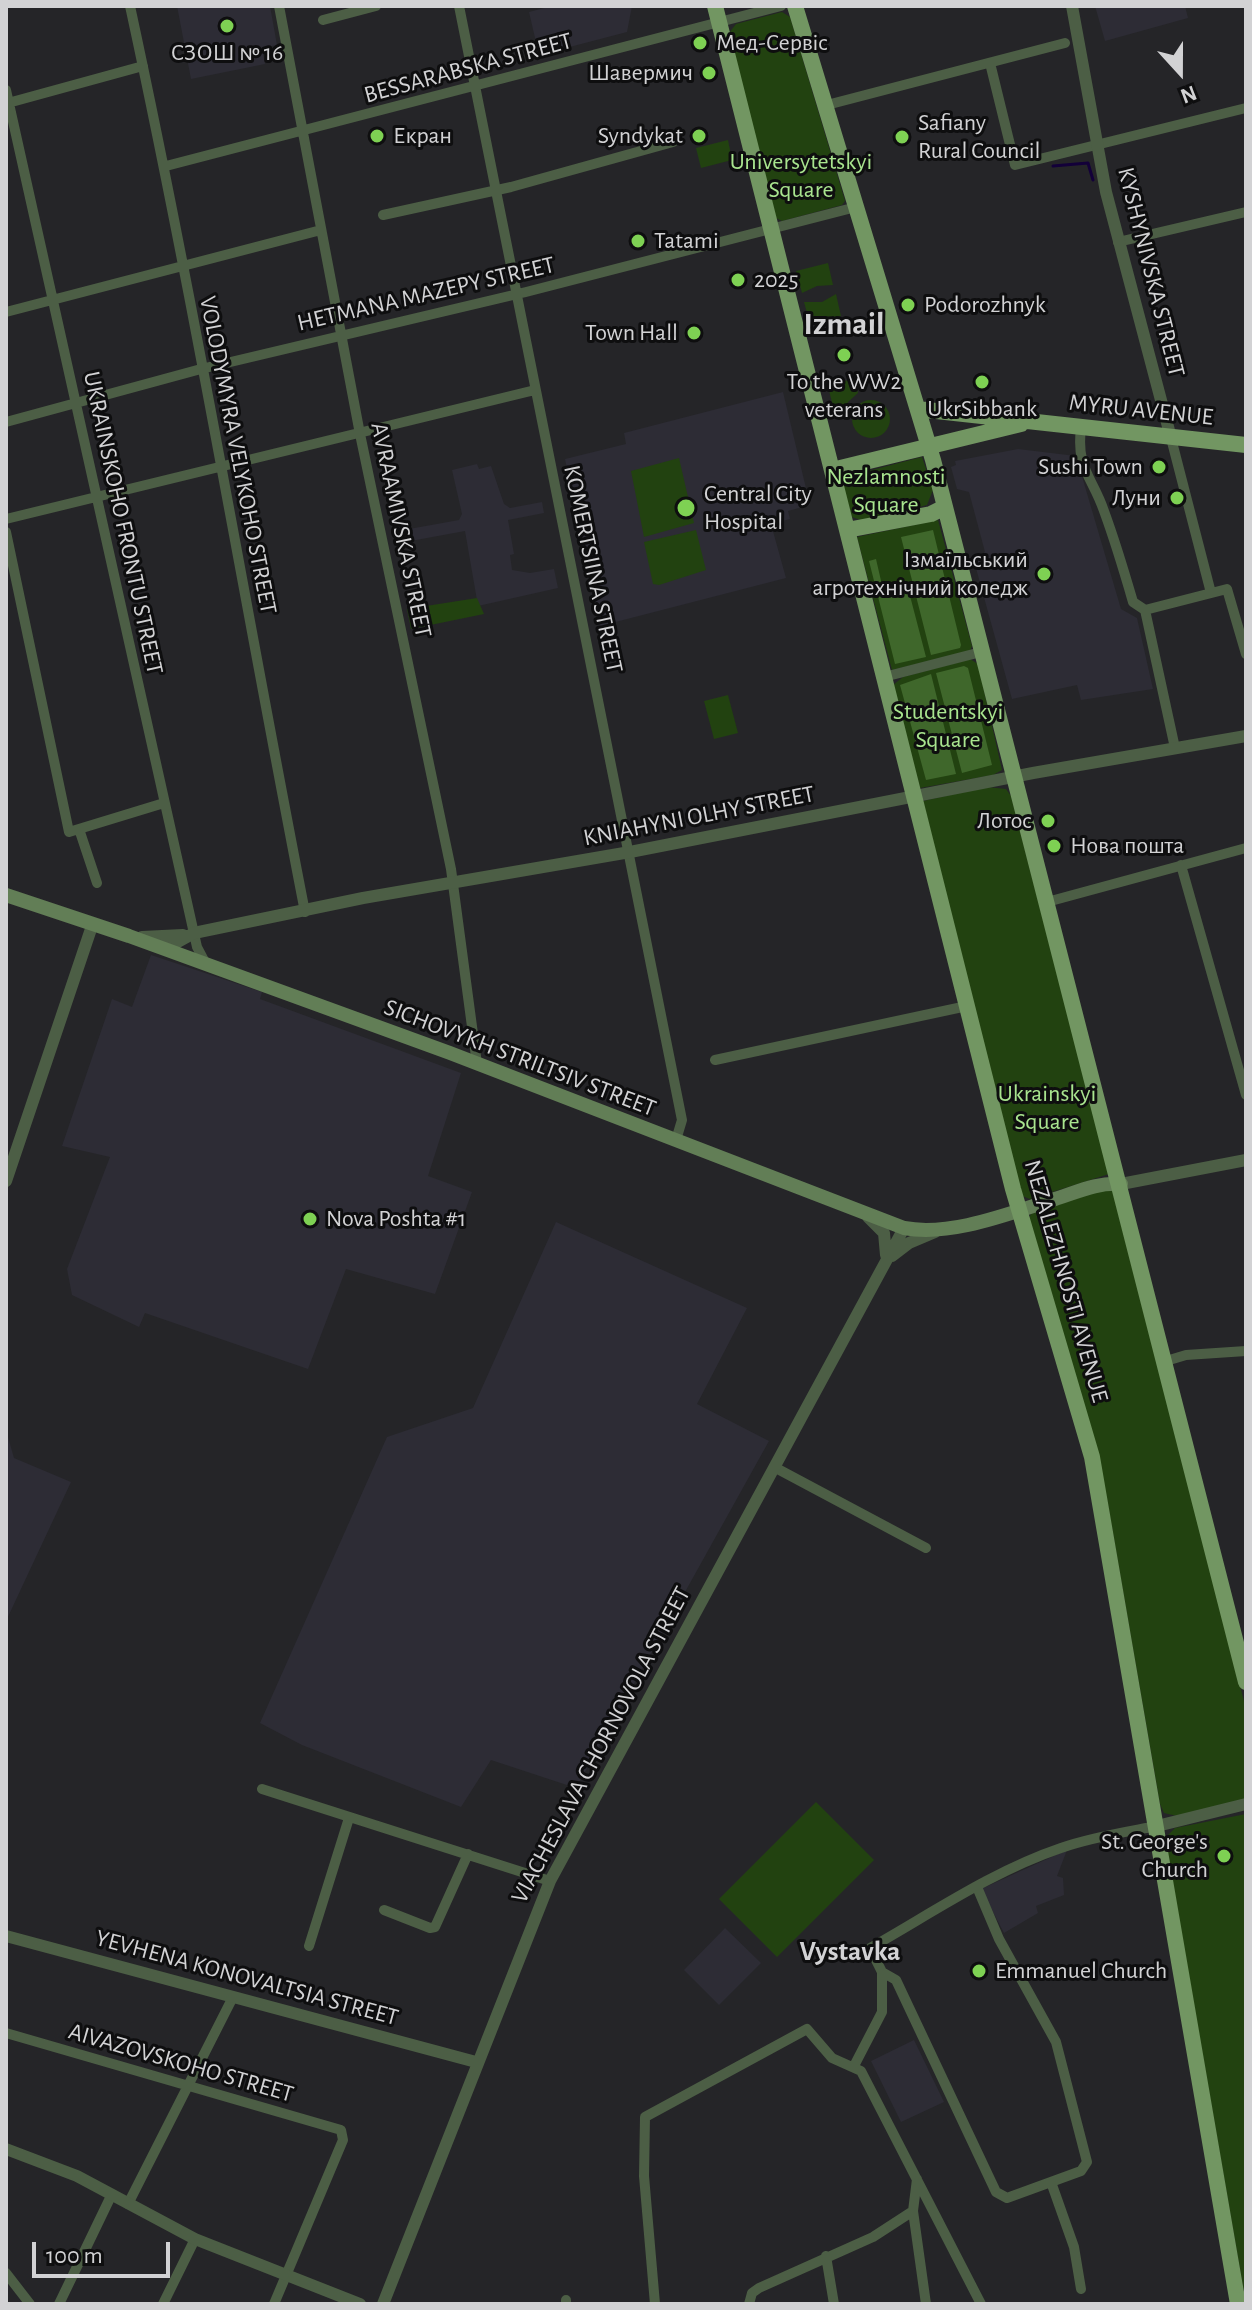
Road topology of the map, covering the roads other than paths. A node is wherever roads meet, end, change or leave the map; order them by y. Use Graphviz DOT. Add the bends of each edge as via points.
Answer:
graph roads {
  1 [pos="130,6"];
  2 [pos="279,6"];
  3 [pos="376,6"];
  4 [pos="459,6"];
  5 [pos="715,6"];
  6 [pos="781,6"];
  7 [pos="795,6"];
  8 [pos="1072,6"];
  9 [pos="323,20"];
  10 [pos="719,23"];
  11 [pos="1065,43"];
  12 [pos="990,63"];
  13 [pos="143,66"];
  14 [pos="476,87"];
  15 [pos="6,90"];
  16 [pos="8,103"];
  17 [pos="823,106"];
  18 [pos="1246,108"];
  19 [pos="304,131"];
  20 [pos="673,142"];
  21 [pos="1097,146"];
  22 [pos="166,166"];
  23 [pos="494,191"];
  24 [pos="856,207"];
  25 [pos="1246,212"];
  26 [pos="383,215"];
  27 [pos="771,228"];
  28 [pos="321,230"];
  29 [pos="1118,242"];
  30 [pos="183,268"];
  31 [pos="515,295"];
  32 [pos="53,300"];
  33 [pos="6,312"];
  34 [pos="340,335"];
  35 [pos="201,369"];
  36 [pos="535,390"];
  37 [pos="77,403"];
  38 [pos="918,409"];
  39 [pos="6,422"];
  40 [pos="1030,422"];
  41 [pos="1081,428"];
  42 [pos="360,434"];
  43 [pos="1171,438"];
  44 [pos="1246,445"];
  45 [pos="928,448"];
  46 [pos="219,467"];
  47 [pos="832,470"];
  48 [pos="98,496"];
  49 [pos="945,507"];
  50 [pos="6,519"];
  51 [pos="847,530"];
  52 [pos="6,532"];
  53 [pos="1211,593"];
  54 [pos="1145,610"];
  55 [pos="981,652"];
  56 [pos="1246,654"];
  57 [pos="884,677"];
  58 [pos="1246,736"];
  59 [pos="1175,748"];
  60 [pos="1013,777"];
  61 [pos="914,797"];
  62 [pos="164,803"];
  63 [pos="79,829"];
  64 [pos="1246,848"];
  65 [pos="630,852"];
  66 [pos="1181,865"];
  67 [pos="453,882"];
  68 [pos="97,883"];
  69 [pos="6,895"];
  70 [pos="1047,902"];
  71 [pos="305,912"];
  72 [pos="92,926"];
  73 [pos="194,933"];
  74 [pos="129,936"];
  75 [pos="165,949"];
  76 [pos="206,964"];
  77 [pos="967,1006"];
  78 [pos="715,1060"];
  79 [pos="477,1064"];
  80 [pos="1246,1095"];
  81 [pos="676,1140"];
  82 [pos="1246,1160"];
  83 [pos="6,1181"];
  84 [pos="1121,1184"];
  85 [pos="1019,1210"];
  86 [pos="862,1213"];
  87 [pos="904,1228"];
  88 [pos="946,1228"];
  89 [pos="884,1264"];
  90 [pos="1246,1351"];
  91 [pos="1166,1361"];
  92 [pos="774,1467"];
  93 [pos="926,1548"];
  94 [pos="1246,1682"];
  95 [pos="262,1789"];
  96 [pos="1246,1804"];
  97 [pos="349,1818"];
  98 [pos="1157,1826"];
  99 [pos="468,1854"];
  100 [pos="550,1881"];
  101 [pos="977,1887"];
  102 [pos="384,1910"];
  103 [pos="6,1936"];
  104 [pos="309,1946"];
  105 [pos="882,1972"];
  106 [pos="233,1997"];
  107 [pos="6,2033"];
  108 [pos="476,2062"];
  109 [pos="854,2066"];
  110 [pos="188,2085"];
  111 [pos="6,2149"];
  112 [pos="917,2179"];
  113 [pos="1051,2182"];
  114 [pos="111,2196"];
  115 [pos="128,2204"];
  116 [pos="913,2211"];
  117 [pos="195,2239"];
  118 [pos="826,2256"];
  119 [pos="6,2273"];
  120 [pos="286,2276"];
  121 [pos="1081,2289"];
  122 [pos="30,2304"];
  123 [pos="59,2304"];
  124 [pos="163,2304"];
  125 [pos="274,2304"];
  126 [pos="360,2304"];
  127 [pos="383,2304"];
  128 [pos="655,2304"];
  129 [pos="749,2304"];
  130 [pos="834,2304"];
  131 [pos="926,2304"];
  132 [pos="981,2304"];
  133 [pos="1238,2304"];
  1 -- 13 [label="street, VOLODYMYRA VELYKOHO STREET"];
  2 -- 19 [label="street, AVRAAMIVSKA STREET"];
  3 -- 9 [label="street"];
  4 -- 14 [label="street, KOMERTSIINA STREET"];
  5 -- 10 [label="main road, NEZALEZHNOSTI AVENUE"];
  6 -- 10 [label="street, BESSARABSKA STREET"];
  7 -- 17 [label="main road"];
  8 -- 21 [label="street, KYSHYNIVSKA STREET"];
  10 -- 14 [label="street, BESSARABSKA STREET"];
  10 -- 27 [label="main road, NEZALEZHNOSTI AVENUE"];
  11 -- 12 [label="street"];
  12 -- 17 [label="street"];
  12 -- 21 [label="street" via="1015,165"];
  13 -- 16 [label="street"];
  13 -- 22 [label="street, VOLODYMYRA VELYKOHO STREET"];
  14 -- 19 [label="street, BESSARABSKA STREET"];
  14 -- 23 [label="street, KOMERTSIINA STREET"];
  15 -- 16 [label="street, UKRAINSKOHO FRONTU STREET"];
  16 -- 32 [label="street, UKRAINSKOHO FRONTU STREET"];
  17 -- 24 [label="main road"];
  18 -- 21 [label="street"];
  19 -- 22 [label="street, BESSARABSKA STREET"];
  19 -- 28 [label="street, AVRAAMIVSKA STREET"];
  20 -- 23 [label="street"];
  21 -- 29 [label="street, KYSHYNIVSKA STREET"];
  22 -- 30 [label="street, VOLODYMYRA VELYKOHO STREET"];
  23 -- 26 [label="street"];
  23 -- 31 [label="street, KOMERTSIINA STREET"];
  24 -- 27 [label="street, HETMANA MAZEPY STREET"];
  24 -- 38 [label="main road"];
  25 -- 29 [label="street"];
  27 -- 31 [label="street, HETMANA MAZEPY STREET"];
  27 -- 47 [label="main road, NEZALEZHNOSTI AVENUE"];
  28 -- 30 [label="street"];
  28 -- 34 [label="street, AVRAAMIVSKA STREET"];
  29 -- 43 [label="street, KYSHYNIVSKA STREET"];
  30 -- 32 [label="street"];
  30 -- 35 [label="street, VOLODYMYRA VELYKOHO STREET"];
  31 -- 34 [label="street, HETMANA MAZEPY STREET"];
  31 -- 36 [label="street, KOMERTSIINA STREET"];
  32 -- 33 [label="street"];
  32 -- 37 [label="street, UKRAINSKOHO FRONTU STREET"];
  34 -- 35 [label="street, HETMANA MAZEPY STREET"];
  34 -- 42 [label="street, AVRAAMIVSKA STREET"];
  35 -- 37 [label="street, HETMANA MAZEPY STREET"];
  35 -- 46 [label="street, VOLODYMYRA VELYKOHO STREET"];
  36 -- 42 [label="street"];
  36 -- 65 [label="street, KOMERTSIINA STREET"];
  37 -- 39 [label="street, HETMANA MAZEPY STREET"];
  37 -- 48 [label="street, UKRAINSKOHO FRONTU STREET"];
  38 -- 40 [label="main road, MYRU AVENUE"];
  38 -- 45 [label="main road"];
  40 -- 41 [label="main road, MYRU AVENUE"];
  40 -- 45 [label="main road, MYRU AVENUE"];
  41 -- 43 [label="main road, MYRU AVENUE"];
  41 -- 54 [label="street" via="1085,477 1101,501 1133,602"];
  42 -- 46 [label="street"];
  42 -- 67 [label="street, AVRAAMIVSKA STREET"];
  43 -- 44 [label="main road, MYRU AVENUE"];
  43 -- 53 [label="street, KYSHYNIVSKA STREET"];
  45 -- 47 [label="main road, MYRU AVENUE"];
  45 -- 49 [label="main road"];
  46 -- 48 [label="street"];
  46 -- 71 [label="street, VOLODYMYRA VELYKOHO STREET"];
  47 -- 51 [label="main road, NEZALEZHNOSTI AVENUE"];
  48 -- 50 [label="street"];
  48 -- 62 [label="street, UKRAINSKOHO FRONTU STREET"];
  49 -- 51 [label="main road"];
  49 -- 55 [label="main road"];
  51 -- 57 [label="main road, NEZALEZHNOSTI AVENUE"];
  52 -- 63 [label="street" via="57,784 69,832"];
  53 -- 54 [label="street"];
  53 -- 56 [label="street" via="1227,589"];
  54 -- 59 [label="street"];
  55 -- 57 [label="street"];
  55 -- 60 [label="main road"];
  57 -- 61 [label="main road, NEZALEZHNOSTI AVENUE"];
  58 -- 59 [label="street, KNIAHYNI OLHY STREET"];
  59 -- 60 [label="street, KNIAHYNI OLHY STREET"];
  60 -- 61 [label="street, KNIAHYNI OLHY STREET"];
  60 -- 70 [label="main road"];
  61 -- 65 [label="street, KNIAHYNI OLHY STREET"];
  61 -- 77 [label="main road, NEZALEZHNOSTI AVENUE"];
  62 -- 63 [label="street"];
  62 -- 73 [label="street, UKRAINSKOHO FRONTU STREET"];
  63 -- 68 [label="street"];
  64 -- 66 [label="street"];
  65 -- 67 [label="street, KNIAHYNI OLHY STREET"];
  65 -- 81 [label="street, KOMERTSIINA STREET" via="682,1120"];
  66 -- 70 [label="street"];
  66 -- 80 [label="street"];
  67 -- 71 [label="street, KNIAHYNI OLHY STREET"];
  67 -- 79 [label="street, AVRAAMIVSKA STREET"];
  69 -- 72 [label="main road, SICHOVYKH STRILTSIV STREET"];
  70 -- 84 [label="main road"];
  71 -- 73 [label="street, KNIAHYNI OLHY STREET"];
  72 -- 74 [label="main road, SICHOVYKH STRILTSIV STREET"];
  72 -- 83 [label="street"];
  73 -- 74 [label="street" via="152,939"];
  73 -- 75 [label="street, KNIAHYNI OLHY STREET"];
  73 -- 76 [label="street, UKRAINSKOHO FRONTU STREET"];
  74 -- 75 [label="main road, SICHOVYKH STRILTSIV STREET"];
  75 -- 76 [label="main road, SICHOVYKH STRILTSIV STREET"];
  76 -- 79 [label="main road, SICHOVYKH STRILTSIV STREET"];
  77 -- 78 [label="street"];
  77 -- 85 [label="main road, NEZALEZHNOSTI AVENUE"];
  79 -- 81 [label="main road, SICHOVYKH STRILTSIV STREET"];
  81 -- 86 [label="main road, SICHOVYKH STRILTSIV STREET"];
  82 -- 84 [label="street"];
  84 -- 85 [label="main road, SICHOVYKH STRILTSIV STREET" via="1098,1185"];
  84 -- 91 [label="main road"];
  85 -- 88 [label="main road, SICHOVYKH STRILTSIV STREET"];
  85 -- 98 [label="main road, NEZALEZHNOSTI AVENUE" via="1097,1478"];
  86 -- 87 [label="main road, SICHOVYKH STRILTSIV STREET"];
  86 -- 89 [label="street" via="886,1237"];
  87 -- 88 [label="main road, SICHOVYKH STRILTSIV STREET"];
  87 -- 89 [label="street, VIACHESLAVA CHORNOVOLA STREET"];
  88 -- 89 [label="street" via="909,1243"];
  89 -- 92 [label="street, VIACHESLAVA CHORNOVOLA STREET"];
  90 -- 91 [label="street"];
  91 -- 94 [label="main road"];
  92 -- 93 [label="street"];
  92 -- 100 [label="street, VIACHESLAVA CHORNOVOLA STREET"];
  95 -- 97 [label="street"];
  96 -- 98 [label="street"];
  97 -- 99 [label="street"];
  97 -- 104 [label="street"];
  98 -- 101 [label="street" via="1061,1848"];
  98 -- 133 [label="main road, NEZALEZHNOSTI AVENUE"];
  99 -- 100 [label="street"];
  99 -- 102 [label="street" via="435,1927"];
  100 -- 108 [label="street, VIACHESLAVA CHORNOVOLA STREET"];
  101 -- 105 [label="street" via="870,1948"];
  101 -- 113 [label="street" via="999,1939 1056,2042 1071,2090 1087,2162 1084,2169"];
  103 -- 106 [label="street, YEVHENA KONOVALTSIA STREET"];
  105 -- 109 [label="street" via="882,2012"];
  105 -- 113 [label="street" via="896,1980 996,2192 1007,2198"];
  106 -- 108 [label="street, YEVHENA KONOVALTSIA STREET"];
  106 -- 110 [label="street"];
  107 -- 110 [label="street, AIVAZOVSKOHO STREET"];
  108 -- 127 [label="street, VIACHESLAVA CHORNOVOLA STREET"];
  109 -- 112 [label="street" via="864,2075"];
  109 -- 128 [label="street" via="832,2058 807,2029 649,2113 644,2176"];
  110 -- 115 [label="street"];
  110 -- 120 [label="street, AIVAZOVSKOHO STREET" via="343,2134"];
  111 -- 114 [label="street" via="77,2176"];
  112 -- 116 [label="street"];
  112 -- 132 [label="street"];
  113 -- 121 [label="street" via="1074,2247"];
  114 -- 115 [label="street"];
  114 -- 123 [label="street"];
  115 -- 117 [label="street"];
  116 -- 118 [label="street" via="885,2231"];
  116 -- 131 [label="street"];
  117 -- 120 [label="street"];
  117 -- 124 [label="street"];
  118 -- 129 [label="street" via="759,2288"];
  118 -- 130 [label="street"];
  119 -- 122 [label="street"];
  120 -- 125 [label="street"];
  120 -- 126 [label="street"];
}
